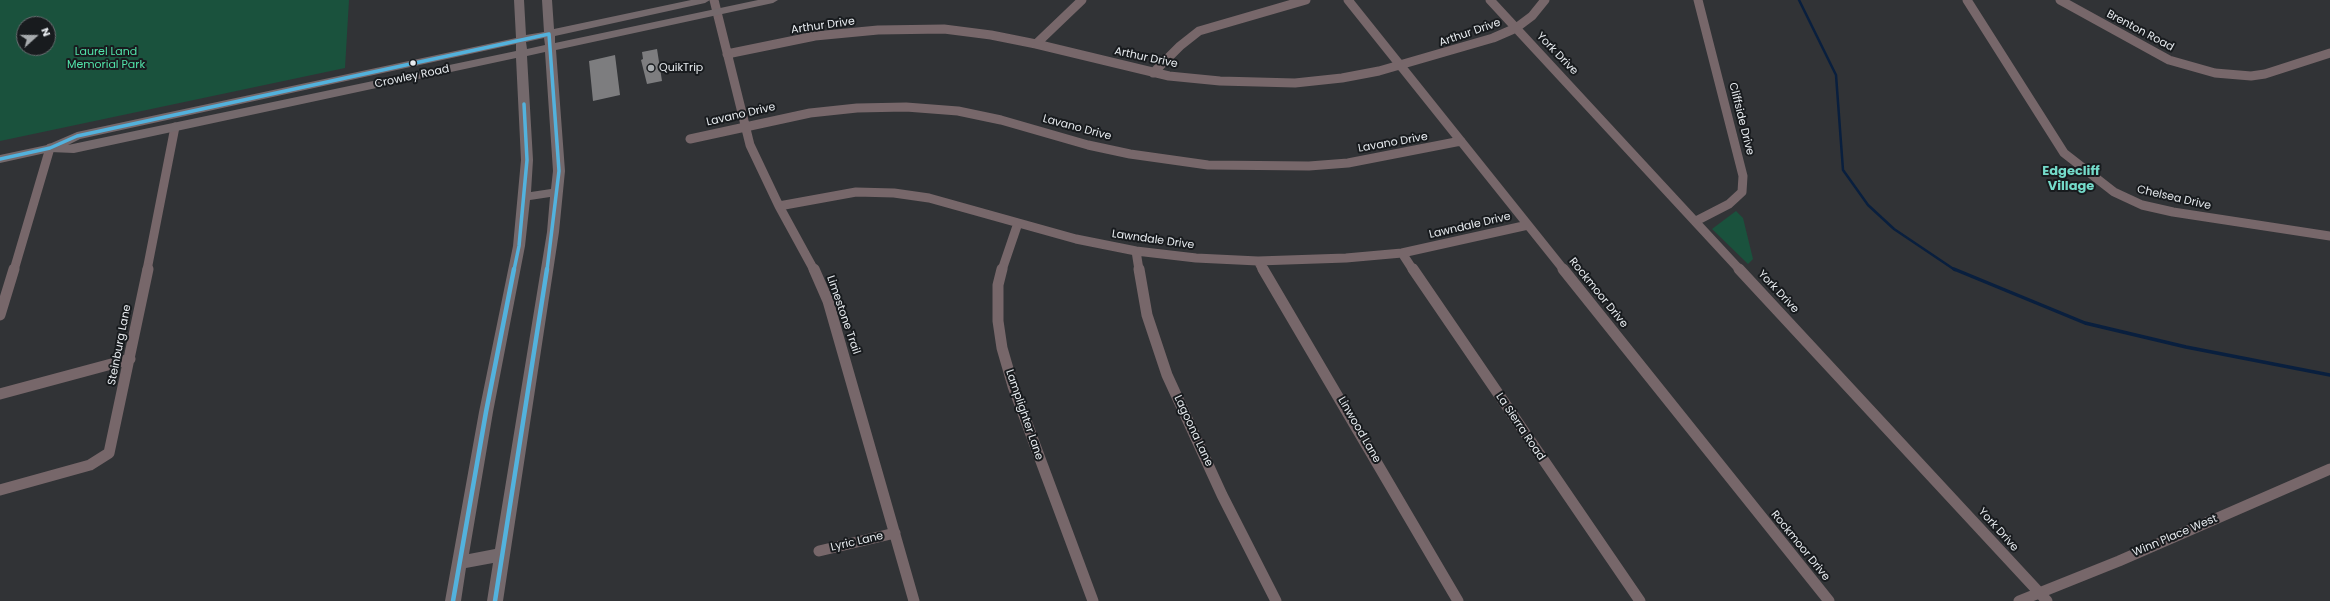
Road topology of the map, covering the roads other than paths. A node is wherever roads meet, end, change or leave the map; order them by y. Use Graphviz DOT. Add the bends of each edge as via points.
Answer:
graph roads {
  1 [pos="519,0"];
  2 [pos="547,0"];
  3 [pos="705,0"];
  4 [pos="714,0"];
  5 [pos="773,0"];
  6 [pos="1082,0"];
  7 [pos="1306,0"];
  8 [pos="1348,0"];
  9 [pos="1490,0"];
  10 [pos="1545,0"];
  11 [pos="1698,0"];
  12 [pos="1967,0"];
  13 [pos="2060,0"];
  14 [pos="717,12"];
  15 [pos="1516,28"];
  16 [pos="549,34"];
  17 [pos="522,40"];
  18 [pos="1036,44"];
  19 [pos="550,48"];
  20 [pos="2330,53"];
  21 [pos="522,54"];
  22 [pos="727,54"];
  23 [pos="1401,65"];
  24 [pos="1153,73"];
  25 [pos="217,106"];
  26 [pos="175,127"];
  27 [pos="744,127"];
  28 [pos="690,139"];
  29 [pos="1461,141"];
  30 [pos="50,148"];
  31 [pos="0,159"];
  32 [pos="557,192"];
  33 [pos="525,197"];
  34 [pos="779,206"];
  35 [pos="1696,221"];
  36 [pos="1018,223"];
  37 [pos="1528,225"];
  38 [pos="2330,236"];
  39 [pos="1136,251"];
  40 [pos="1402,253"];
  41 [pos="1258,261"];
  42 [pos="0,315"];
  43 [pos="130,359"];
  44 [pos="0,394"];
  45 [pos="2330,469"];
  46 [pos="0,490"];
  47 [pos="895,533"];
  48 [pos="819,551"];
  49 [pos="502,555"];
  50 [pos="459,563"];
  51 [pos="2043,597"];
  52 [pos="453,601"];
  53 [pos="495,601"];
  54 [pos="914,601"];
  55 [pos="1093,601"];
  56 [pos="1276,601"];
  57 [pos="1458,601"];
  58 [pos="1640,601"];
  59 [pos="1829,601"];
  60 [pos="2019,601"];
  1 -- 17 [label="main road"];
  2 -- 16 [label="main road"];
  3 -- 16 [label="main road, Crowley Road"];
  4 -- 14 [label="street, Limestone Trail"];
  5 -- 14 [label="main road, Crowley Road"];
  6 -- 18 [label="street"];
  7 -- 24 [label="street" via="1199,31"];
  8 -- 23 [label="street, Rockmoor Drive"];
  9 -- 15 [label="street, York Drive"];
  10 -- 15 [label="street, Arthur Drive" via="1532,16"];
  11 -- 35 [label="street, Cliffside Drive" via="1743,176 1742,192 1729,204"];
  12 -- 38 [label="street, Chelsea Drive" via="2064,153 2114,192 2142,205 2173,212"];
  13 -- 20 [label="street, Brenton Road" via="2169,60 2215,73 2251,76 2265,74"];
  14 -- 19 [label="main road, Crowley Road"];
  14 -- 22 [label="street, Limestone Trail"];
  15 -- 23 [label="street, Arthur Drive" via="1486,40"];
  15 -- 35 [label="street, York Drive"];
  16 -- 17 [label="main road, Crowley Road"];
  16 -- 19 [label="main road"];
  17 -- 21 [label="main road"];
  17 -- 25 [label="main road, Crowley Road"];
  18 -- 22 [label="street, Arthur Drive" via="991,35 944,30 878,30 815,36"];
  18 -- 24 [label="street, Arthur Drive"];
  19 -- 21 [label="main road, Crowley Road"];
  19 -- 32 [label="main road" via="559,171"];
  21 -- 26 [label="main road, Crowley Road"];
  21 -- 33 [label="main road" via="527,160"];
  22 -- 27 [label="street, Limestone Trail"];
  23 -- 24 [label="street, Arthur Drive" via="1342,78 1295,83 1220,81"];
  23 -- 29 [label="street, Rockmoor Drive"];
  25 -- 26 [label="main road"];
  25 -- 30 [label="main road, Crowley Road" via="77,136"];
  26 -- 30 [label="main road, Crowley Road" via="74,149"];
  26 -- 43 [label="street, Steinburg Lane"];
  27 -- 28 [label="street, Lavano Drive"];
  27 -- 29 [label="street, Lavano Drive" via="810,113 857,108 958,110 1130,154 1186,163 1234,166 1348,163"];
  27 -- 34 [label="street, Limestone Trail" via="759,168"];
  29 -- 37 [label="street, Rockmoor Drive"];
  30 -- 31 [label="main road, Crowley Road"];
  30 -- 42 [label="street"];
  32 -- 33 [label="main road"];
  32 -- 49 [label="main road" via="553,232"];
  33 -- 50 [label="main road" via="519,246"];
  34 -- 36 [label="street, Lawndale Drive" via="856,192 894,193 929,198"];
  34 -- 47 [label="street, Limestone Trail" via="803,247 828,301"];
  35 -- 51 [label="street, York Drive"];
  36 -- 39 [label="street, Lawndale Drive" via="1076,239"];
  36 -- 55 [label="street, Lamplighter Lane" via="1007,251 998,286 998,322 1002,348 1018,401"];
  37 -- 40 [label="street, Lawndale Drive"];
  37 -- 59 [label="street, Rockmoor Drive"];
  39 -- 41 [label="street, Lawndale Drive" via="1196,258"];
  39 -- 56 [label="street, Lagoona Lane" via="1147,315 1167,375 1222,495"];
  40 -- 41 [label="street, Lawndale Drive"];
  40 -- 58 [label="street, La Sierra Road"];
  41 -- 57 [label="street, Linwood Lane"];
  43 -- 44 [label="street"];
  43 -- 46 [label="street, Steinburg Lane" via="112,443 105,457 90,465"];
  45 -- 51 [label="street, Winn Place West"];
  47 -- 48 [label="street, Lyric Lane"];
  47 -- 54 [label="street, Limestone Trail"];
  49 -- 50 [label="main road"];
  49 -- 53 [label="main road"];
  50 -- 52 [label="main road"];
  51 -- 60 [label="street, Winn Place West"];
}
